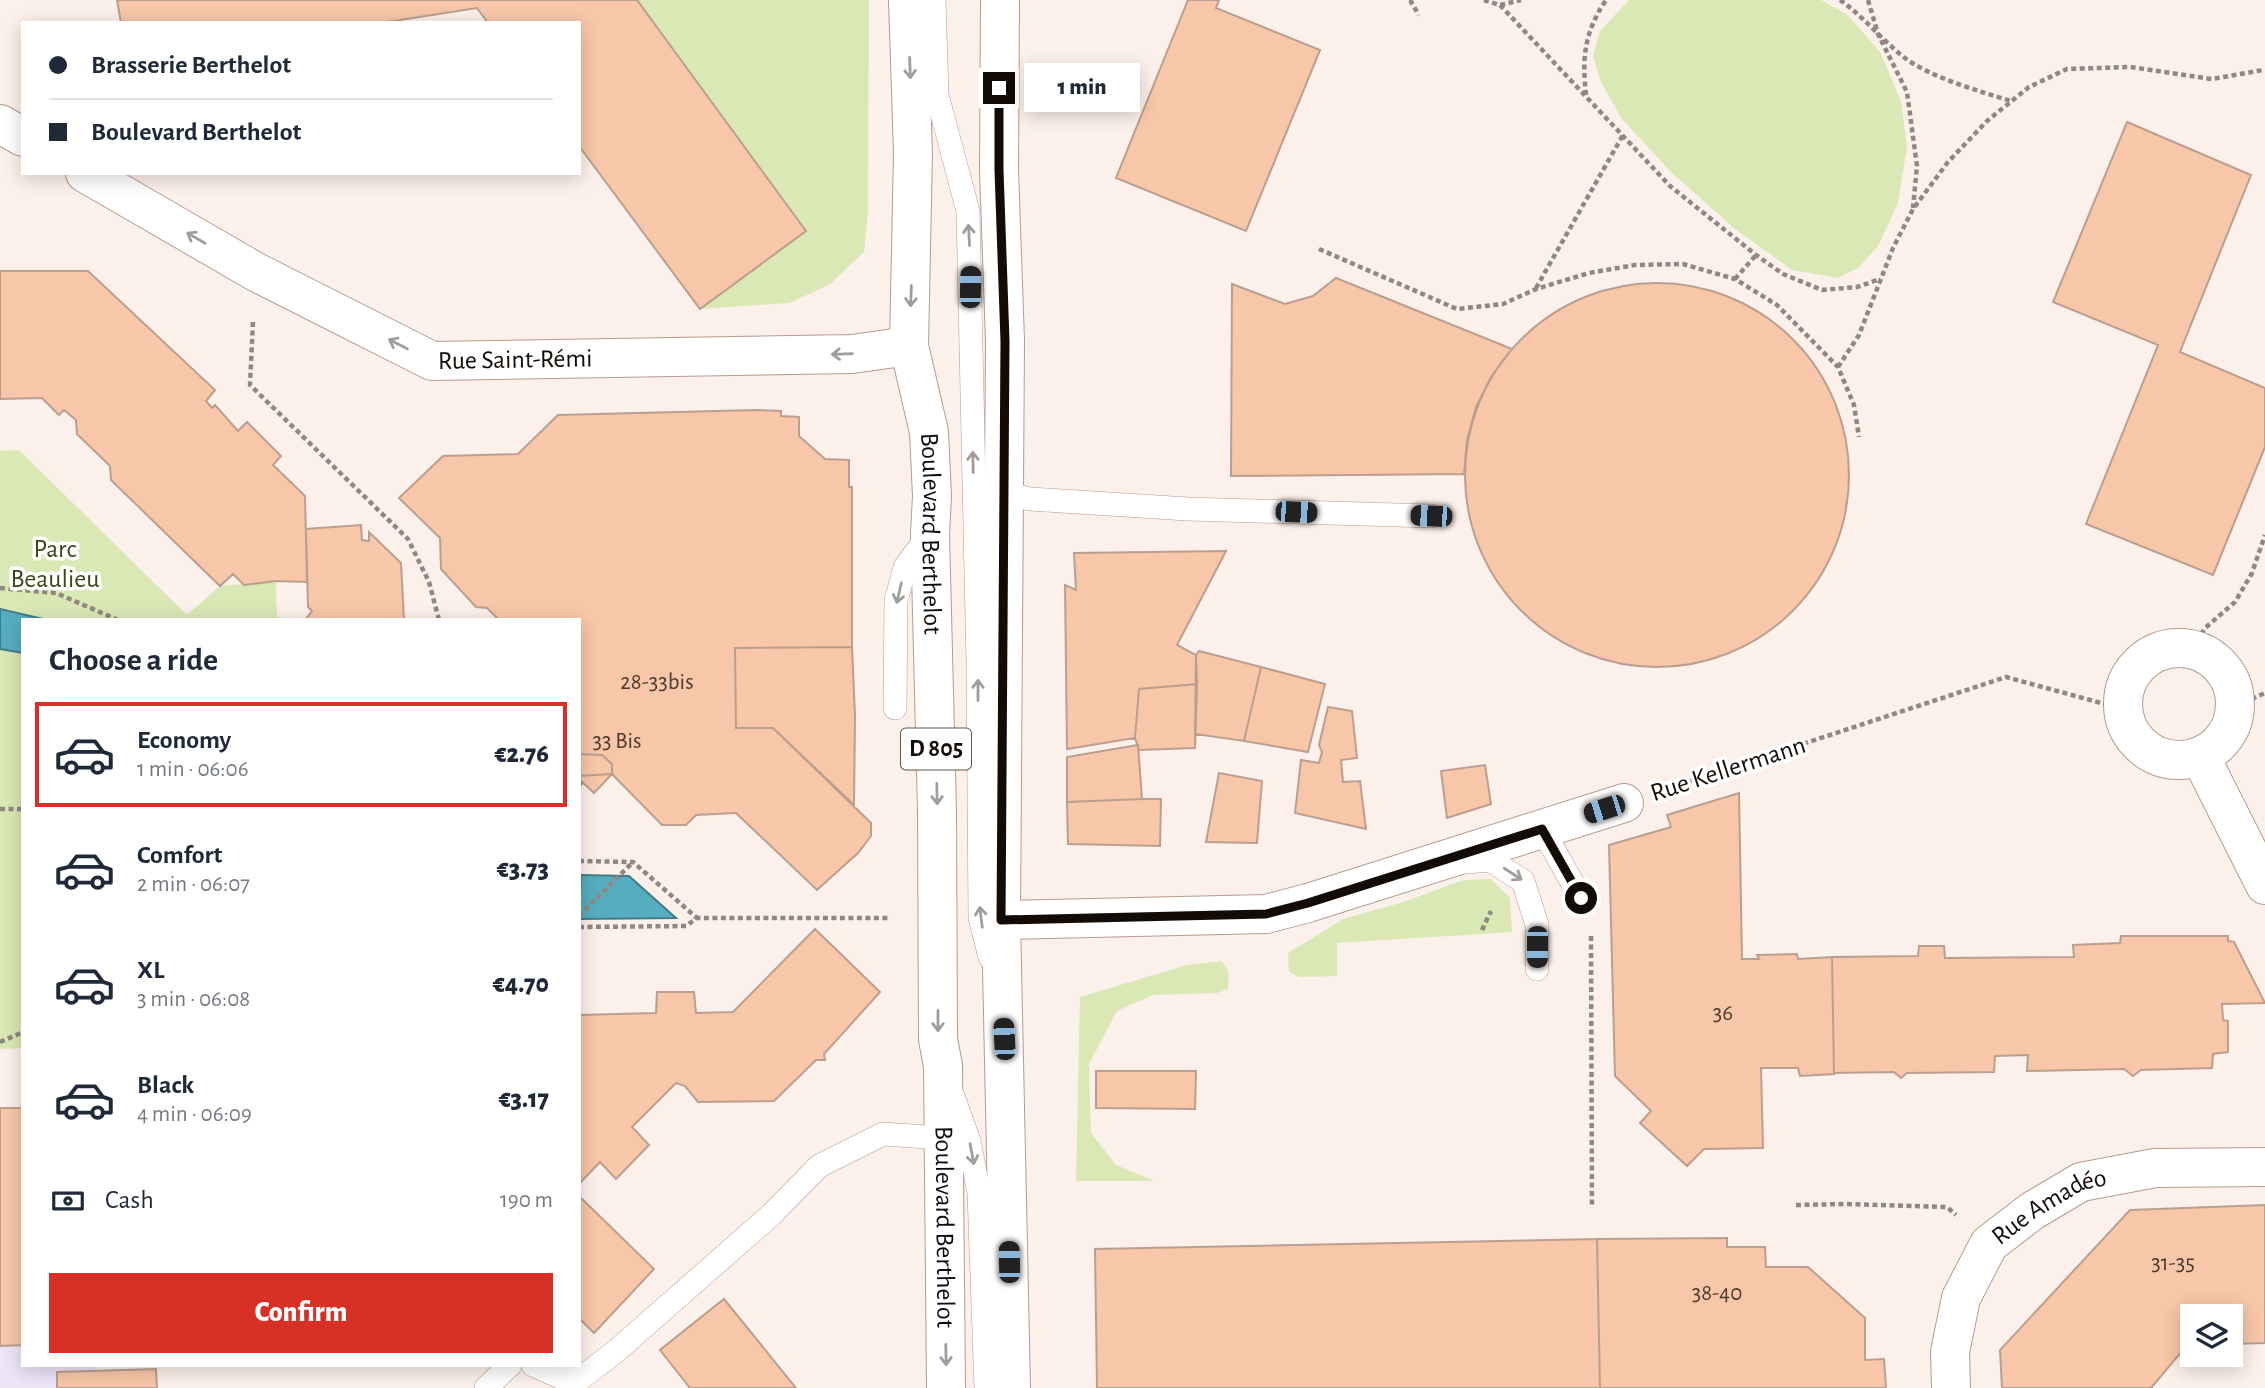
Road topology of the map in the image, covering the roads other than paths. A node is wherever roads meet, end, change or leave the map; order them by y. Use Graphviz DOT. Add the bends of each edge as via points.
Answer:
graph roads {
  1 [pos="908,0"];
  2 [pos="934,0"];
  3 [pos="1000,0"];
  4 [pos="0,124"];
  5 [pos="21,136"];
  6 [pos="88,175"];
  7 [pos="909,346"];
  8 [pos="1004,493"];
  9 [pos="1431,516"];
  10 [pos="930,534"];
  11 [pos="2250,699"];
  12 [pos="895,708"];
  13 [pos="2200,756"];
  14 [pos="1624,803"];
  15 [pos="1542,829"];
  16 [pos="1425,866"];
  17 [pos="2265,885"];
  18 [pos="1581,898"];
  19 [pos="1001,920"];
  20 [pos="1537,969"];
  21 [pos="1002,1007"];
  22 [pos="943,1066"];
  23 [pos="943,1138"];
  24 [pos="2265,1167"];
  25 [pos="508,1367"];
  26 [pos="538,1367"];
  27 [pos="486,1388"];
  28 [pos="946,1388"];
  29 [pos="986,1388"];
  30 [pos="1011,1388"];
  31 [pos="1951,1388"];
  1 -- 7 [label="main road, Boulevard Berthelot / D 805, one-way" via="913,154"];
  21 -- 2 [label="lane, one-way" via="980,918 968,211 937,95"];
  3 -- 8 [label="main road, D 805"];
  4 -- 5 [label="main road"];
  7 -- 6 [label="main road, Rue Saint-Rémi, one-way" via="852,354 432,361 256,272"];
  7 -- 10 [label="main road, Boulevard Berthelot / D 805" via="929,432"];
  8 -- 9 [label="lane" via="1030,499 1188,509"];
  8 -- 19 [label="main road, D 805"];
  10 -- 12 [label="lane, one-way" via="905,567 896,601"];
  10 -- 22 [label="main road, Boulevard Berthelot / D 805, one-way" via="938,1039"];
  11 -- 13 [label="main road" via="2218,744"];
  11 -- 13 [label="main road" via="2217,661 2195,650 2175,647 2147,657 2128,679 2123,709 2131,733 2150,752 2174,760"];
  13 -- 17 [label="main road"];
  14 -- 15 [label="main road, Rue Kellermann"];
  15 -- 16 [label="main road, Rue Kellermann"];
  15 -- 18 [label="lane"];
  16 -- 19 [label="main road, Rue Kellermann" via="1266,914"];
  16 -- 20 [label="lane, one-way" via="1490,860 1523,881 1536,925"];
  19 -- 21 [label="main road, D 805"];
  21 -- 30 [label="main road, D 805"];
  22 -- 23 [label="main road, Boulevard Berthelot / D 805"];
  22 -- 29 [label="lane, Boulevard Berthelot, one-way" via="969,1141 979,1193"];
  23 -- 26 [label="lane" via="883,1134 819,1166 761,1224 581,1378 560,1377"];
  23 -- 28 [label="main road, Boulevard Berthelot / D 805, one-way"];
  24 -- 31 [label="main road, Rue Amadéo" via="2155,1168 2081,1182 2032,1211 1989,1244 1961,1298 1950,1352"];
  25 -- 27 [label="lane"];
}
